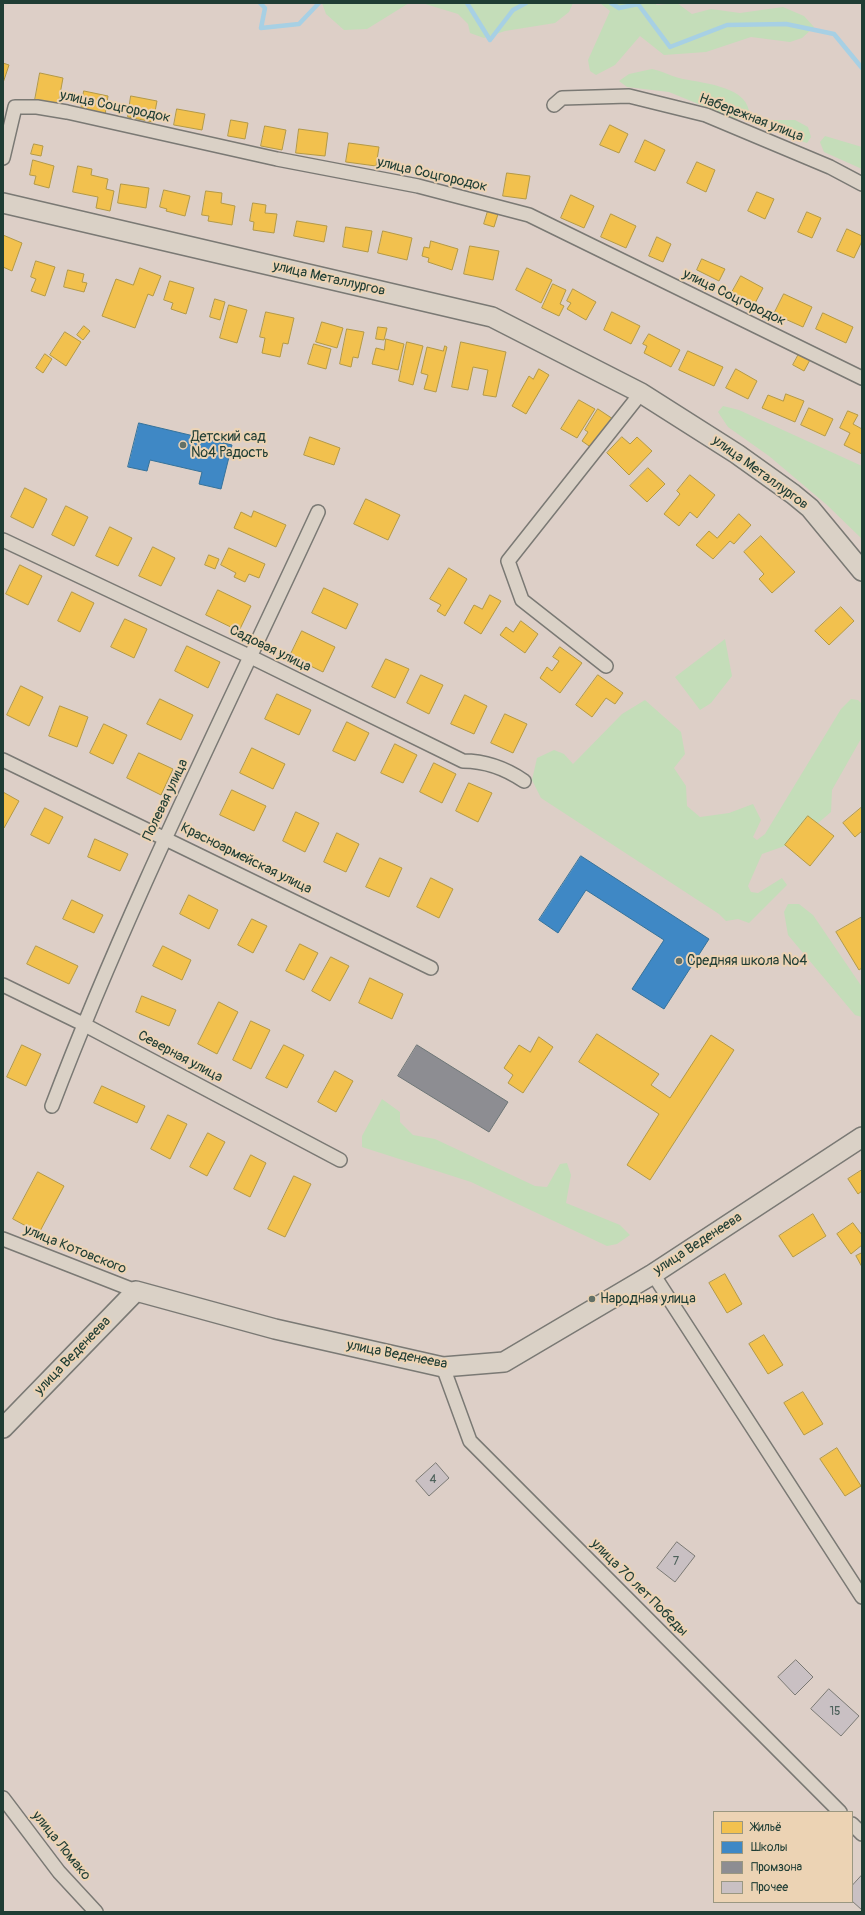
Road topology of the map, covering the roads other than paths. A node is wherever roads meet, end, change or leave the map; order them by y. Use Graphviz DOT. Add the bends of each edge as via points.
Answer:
graph roads {
  1 [pos="554,105"];
  2 [pos="3,158"];
  3 [pos="862,184"];
  4 [pos="3,203"];
  5 [pos="862,378"];
  6 [pos="641,393"];
  7 [pos="318,512"];
  8 [pos="3,540"];
  9 [pos="862,571"];
  10 [pos="251,658"];
  11 [pos="606,666"];
  12 [pos="3,760"];
  13 [pos="524,781"];
  14 [pos="166,838"];
  15 [pos="431,968"];
  16 [pos="3,985"];
  17 [pos="83,1024"];
  18 [pos="52,1106"];
  19 [pos="862,1137"];
  20 [pos="340,1160"];
  21 [pos="3,1239"];
  22 [pos="653,1274"];
  23 [pos="136,1291"];
  24 [pos="443,1368"];
  25 [pos="3,1428"];
  26 [pos="862,1597"];
  27 [pos="3,1798"];
  28 [pos="839,1811"];
  29 [pos="853,1825"];
  30 [pos="862,1834"];
  31 [pos="96,1912"];
  1 -- 3 [label="street, Набережная улица" via="562,98 629,96 706,115 830,167"];
  2 -- 5 [label="street, улица Соцгородок" via="15,107 37,107 277,159 418,186 529,215"];
  4 -- 6 [label="main road, улица Металлургов" via="492,317"];
  6 -- 9 [label="main road, улица Металлургов" via="737,454 793,494 810,508"];
  6 -- 11 [label="street" via="508,561 522,600"];
  7 -- 10 [label="street, Полевая улица"];
  8 -- 10 [label="street, Садовая улица"];
  10 -- 13 [label="street, Садовая улица" via="463,761 495,765"];
  10 -- 14 [label="street, Полевая улица"];
  12 -- 14 [label="street, Красноармейская улица"];
  14 -- 15 [label="street, Красноармейская улица"];
  14 -- 17 [label="street, Полевая улица"];
  16 -- 17 [label="street, Северная улица"];
  17 -- 18 [label="street, Полевая улица"];
  17 -- 20 [label="street, Северная улица"];
  19 -- 22 [label="main road, улица Веденеева"];
  21 -- 23 [label="street, улица Котовского"];
  22 -- 24 [label="main road, улица Веденеева" via="504,1362"];
  22 -- 26 [label="street"];
  23 -- 24 [label="main road, улица Веденеева" via="274,1329"];
  23 -- 25 [label="main road, улица Веденеева"];
  24 -- 28 [label="street, улица 70 лет Победы" via="470,1441"];
  27 -- 31 [label="street, улица Ломако" via="59,1872"];
  29 -- 30 [label="street"];
}
